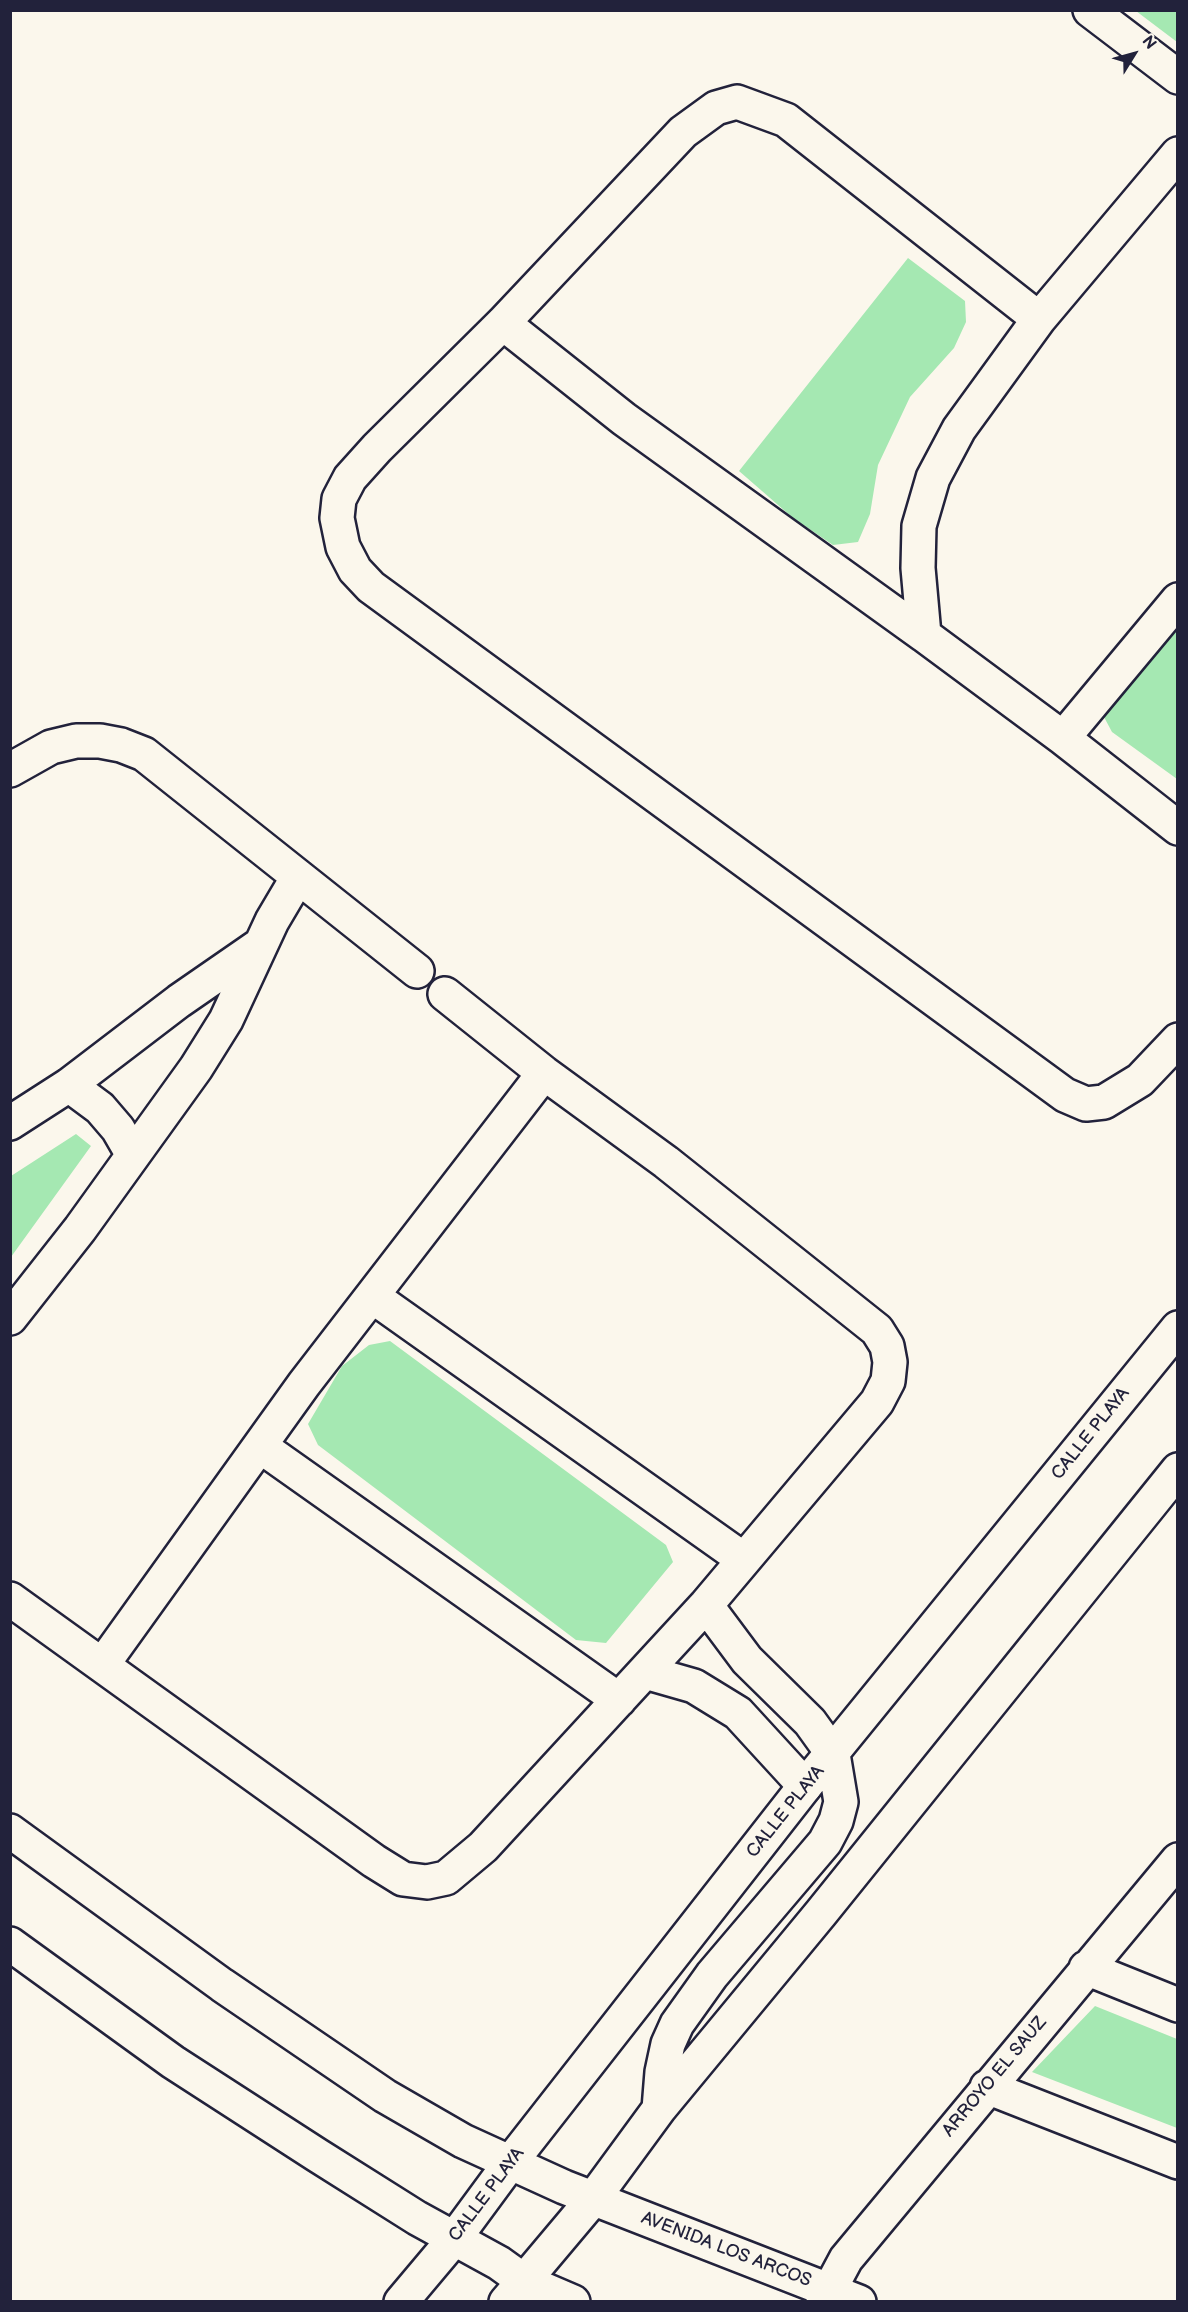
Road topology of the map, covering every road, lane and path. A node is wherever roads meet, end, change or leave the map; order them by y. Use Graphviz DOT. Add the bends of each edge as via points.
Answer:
graph roads {
  1 [pos="1090,10"];
  2 [pos="1178,77"];
  3 [pos="1178,154"];
  4 [pos="1039,319"];
  5 [pos="503,323"];
  6 [pos="1178,600"];
  7 [pos="924,635"];
  8 [pos="1063,738"];
  9 [pos="10,770"];
  10 [pos="1178,828"];
  11 [pos="298,877"];
  12 [pos="260,945"];
  13 [pos="417,971"];
  14 [pos="445,994"];
  15 [pos="1178,1040"];
  16 [pos="544,1072"];
  17 [pos="69,1085"];
  18 [pos="10,1123"];
  19 [pos="133,1155"];
  20 [pos="372,1296"];
  21 [pos="10,1318"];
  22 [pos="1178,1328"];
  23 [pos="260,1446"];
  24 [pos="1178,1470"];
  25 [pos="743,1559"];
  26 [pos="10,1599"];
  27 [pos="706,1605"];
  28 [pos="103,1664"];
  29 [pos="645,1671"];
  30 [pos="619,1700"];
  31 [pos="833,1754"];
  32 [pos="805,1786"];
  33 [pos="10,1831"];
  34 [pos="1178,1860"];
  35 [pos="10,1944"];
  36 [pos="1086,1968"];
  37 [pos="1178,2005"];
  38 [pos="987,2087"];
  39 [pos="658,2109"];
  40 [pos="1178,2162"];
  41 [pos="510,2163"];
  42 [pos="593,2199"];
  43 [pos="454,2239"];
  44 [pos="515,2291"];
  45 [pos="826,2295"];
  46 [pos="402,2301"];
  47 [pos="573,2301"];
  48 [pos="859,2301"];
  1 -- 2 [label="street"];
  3 -- 4 [label="street"];
  4 -- 5 [label="street" via="786,120 737,102 716,108 683,132"];
  4 -- 7 [label="street" via="959,429 933,478 919,526"];
  5 -- 7 [label="street" via="624,419"];
  5 -- 15 [label="street" via="376,448 350,478 339,499 337,518 343,547 355,570 371,587 1065,1095 1086,1104 1104,1102 1140,1080"];
  6 -- 8 [label="street"];
  7 -- 8 [label="street"];
  8 -- 10 [label="street"];
  9 -- 11 [label="street" via="51,747 68,743 100,741 121,745 144,754"];
  11 -- 12 [label="street"];
  11 -- 13 [label="street"];
  12 -- 17 [label="street" via="146,1024"];
  12 -- 19 [label="street" via="226,1020 173,1103"];
  14 -- 16 [label="street"];
  16 -- 20 [label="street"];
  16 -- 25 [label="street" via="859,1314 877,1330 887,1346 888,1381 877,1402"];
  17 -- 18 [label="street"];
  17 -- 19 [label="street" via="100,1108"];
  19 -- 21 [label="street"];
  20 -- 23 [label="street"];
  20 -- 25 [label="street"];
  22 -- 31 [label="street, CALLE PLAYA"];
  23 -- 28 [label="street"];
  23 -- 30 [label="street"];
  24 -- 39 [label="street"];
  25 -- 27 [label="street"];
  26 -- 28 [label="street"];
  27 -- 29 [label="street"];
  27 -- 31 [label="street" via="747,1660 810,1722"];
  28 -- 30 [label="street" via="374,1861 403,1879 427,1882 446,1878 483,1847"];
  29 -- 30 [label="street"];
  29 -- 32 [label="street" via="694,1686 738,1713"];
  31 -- 32 [label="street, CALLE PLAYA"];
  31 -- 39 [label="street" via="841,1802 836,1821 825,1842 712,1975 676,2024 662,2072"];
  32 -- 41 [label="street, CALLE PLAYA"];
  33 -- 41 [label="street, AVENIDA LOS ARCOS" via="222,1985 385,2096"];
  34 -- 36 [label="street, ARROYO EL SAUZ"];
  35 -- 43 [label="street" via="173,2062"];
  36 -- 37 [label="street"];
  36 -- 38 [label="street, ARROYO EL SAUZ"];
  38 -- 40 [label="street"];
  38 -- 45 [label="street, ARROYO EL SAUZ" via="846,2259"];
  39 -- 42 [label="street"];
  41 -- 42 [label="street, AVENIDA LOS ARCOS"];
  41 -- 43 [label="street, CALLE PLAYA"];
  42 -- 44 [label="street"];
  42 -- 45 [label="street, AVENIDA LOS ARCOS" via="664,2225"];
  43 -- 44 [label="street" via="499,2263"];
  43 -- 46 [label="street, CALLE PLAYA"];
  44 -- 47 [label="street"];
  45 -- 48 [label="street, AVENIDA LOS ARCOS"];
}
